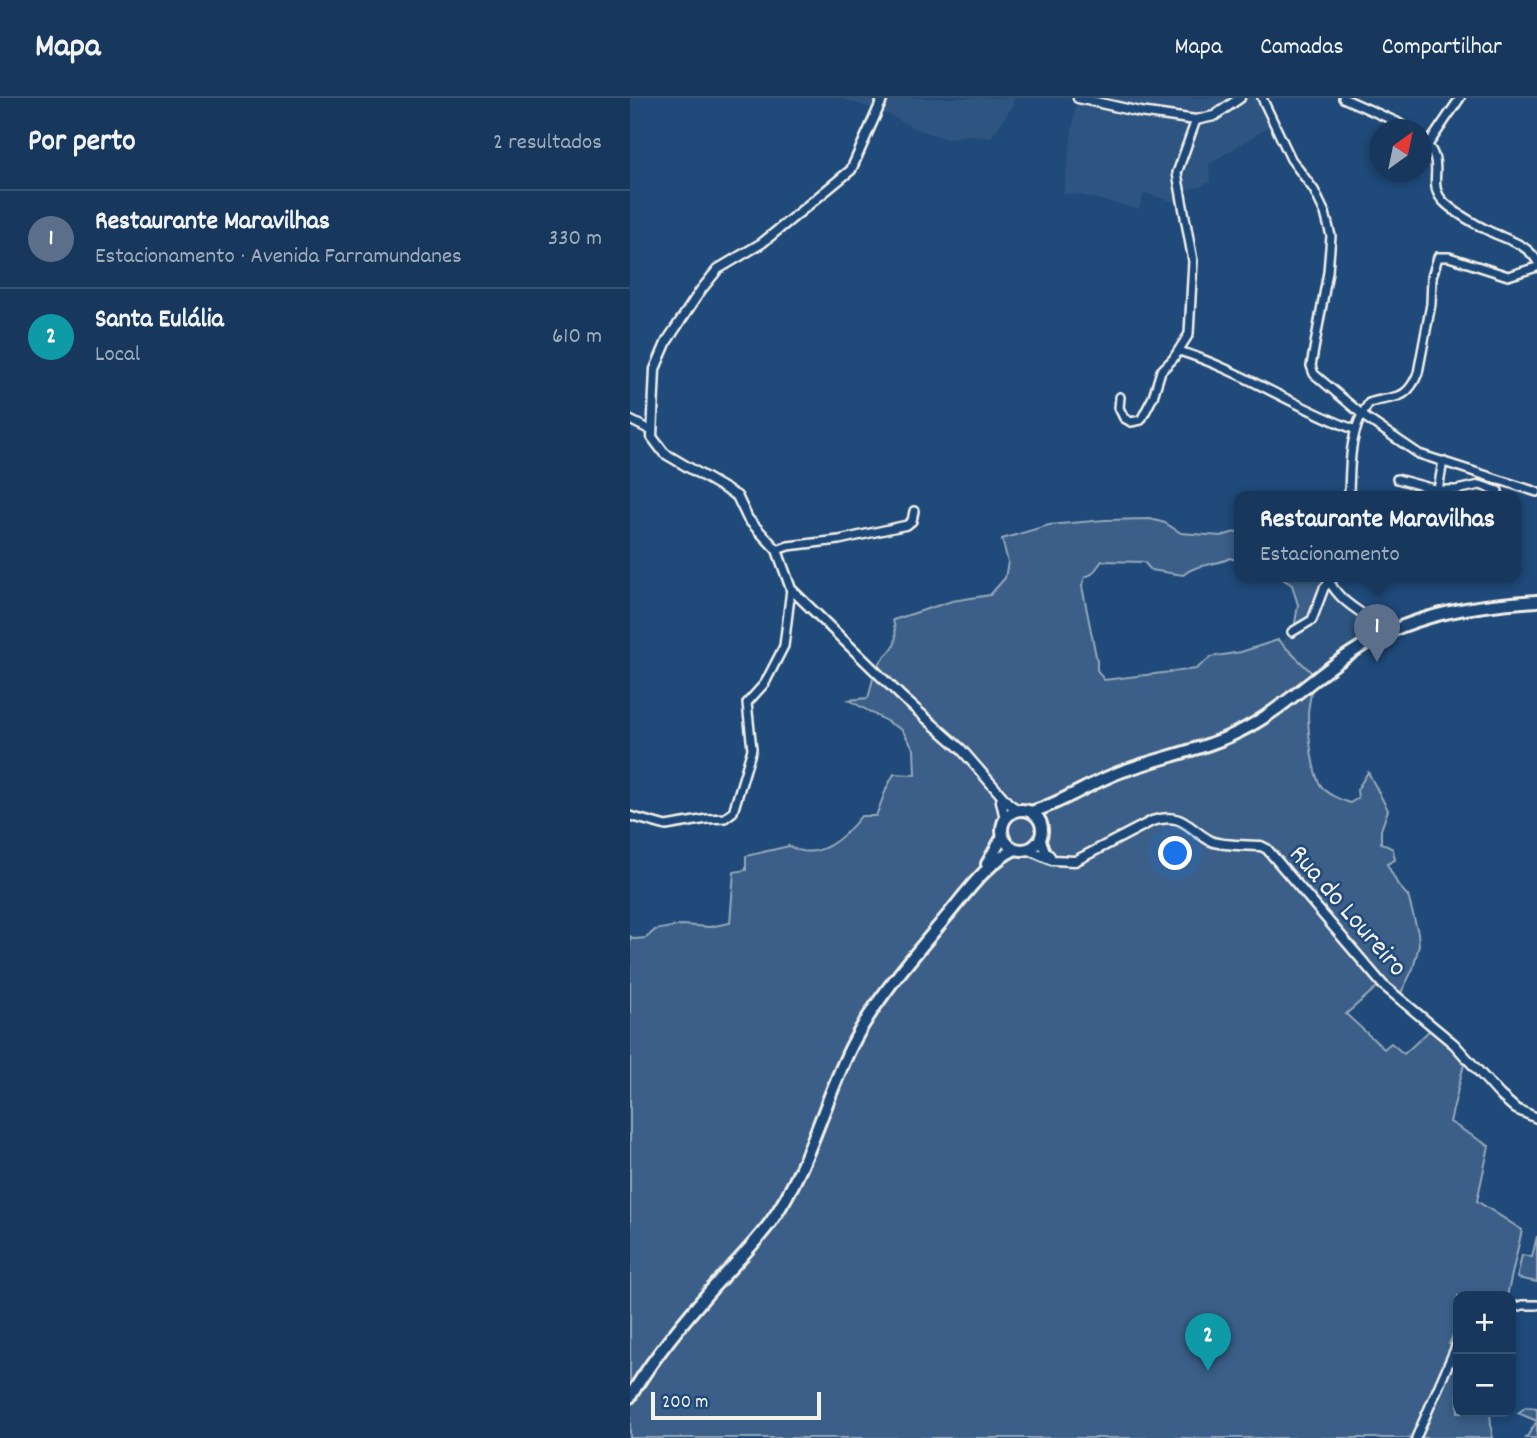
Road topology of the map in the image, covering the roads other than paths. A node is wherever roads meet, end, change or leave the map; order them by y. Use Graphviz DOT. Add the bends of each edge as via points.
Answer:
graph roads {
  1 [pos="883,98"];
  2 [pos="1078,98"];
  3 [pos="1240,98"];
  4 [pos="1262,98"];
  5 [pos="1343,98"];
  6 [pos="1460,98"];
  7 [pos="1390,119"];
  8 [pos="1196,120"];
  9 [pos="1432,133"];
  10 [pos="1432,151"];
  11 [pos="1537,261"];
  12 [pos="1537,267"];
  13 [pos="1179,351"];
  14 [pos="1120,397"];
  15 [pos="1362,415"];
  16 [pos="630,420"];
  17 [pos="1356,430"];
  18 [pos="652,431"];
  19 [pos="1443,461"];
  20 [pos="1479,472"];
  21 [pos="1397,479"];
  22 [pos="1475,485"];
  23 [pos="1438,489"];
  24 [pos="1349,491"];
  25 [pos="1498,491"];
  26 [pos="1537,492"];
  27 [pos="914,511"];
  28 [pos="777,550"];
  29 [pos="1330,582"];
  30 [pos="1333,582"];
  31 [pos="791,589"];
  32 [pos="1537,601"];
  33 [pos="1292,632"];
  34 [pos="1387,632"];
  35 [pos="997,792"];
  36 [pos="1073,793"];
  37 [pos="1018,810"];
  38 [pos="1031,812"];
  39 [pos="630,816"];
  40 [pos="1005,819"];
  41 [pos="1041,833"];
  42 [pos="1003,836"];
  43 [pos="1015,849"];
  44 [pos="1027,849"];
  45 [pos="1059,861"];
  46 [pos="969,890"];
  47 [pos="1537,1118"];
  48 [pos="1537,1305"];
  49 [pos="1516,1307"];
  50 [pos="1453,1353"];
  51 [pos="630,1397"];
  52 [pos="1416,1438"];
  1 -- 18 [label="street" via="851,170 762,243 718,269 701,290 667,341 655,369"];
  2 -- 8 [label="street"];
  3 -- 8 [label="street" via="1214,116"];
  4 -- 15 [label="street" via="1291,159 1314,190 1331,236 1311,366 1324,384"];
  5 -- 7 [label="street"];
  6 -- 9 [label="street"];
  8 -- 13 [label="street" via="1177,173 1193,261 1189,334"];
  10 -- 11 [label="street" via="1437,166 1434,186 1446,204 1527,248"];
  12 -- 15 [label="street" via="1508,276 1438,257 1415,382 1395,399 1369,403"];
  13 -- 14 [label="street" via="1161,371 1141,420 1124,418"];
  13 -- 17 [label="street"];
  15 -- 17 [label="street"];
  15 -- 19 [label="street" via="1413,450"];
  16 -- 18 [label="street"];
  17 -- 24 [label="street" via="1350,451"];
  18 -- 28 [label="street" via="664,453 737,496 748,519"];
  19 -- 20 [label="street"];
  19 -- 23 [label="street"];
  20 -- 22 [label="street"];
  20 -- 26 [label="street"];
  21 -- 23 [label="street"];
  22 -- 23 [label="street" via="1456,491"];
  22 -- 25 [label="street"];
  27 -- 28 [label="street" via="907,525"];
  28 -- 31 [label="street"];
  29 -- 33 [label="street" via="1312,620"];
  30 -- 34 [label="street" via="1334,590"];
  31 -- 35 [label="street" via="961,750"];
  31 -- 39 [label="street" via="784,646 765,683 747,703 752,749 733,812 725,818 666,826"];
  32 -- 34 [label="main road" via="1460,608"];
  34 -- 36 [label="main road" via="1351,652 1245,729"];
  35 -- 37 [label="street"];
  35 -- 40 [label="street"];
  36 -- 38 [label="main road"];
  36 -- 41 [label="main road" via="1052,811"];
  37 -- 38 [label="main road"];
  37 -- 40 [label="main road"];
  38 -- 41 [label="main road" via="1039,819"];
  40 -- 42 [label="main road"];
  41 -- 44 [label="main road"];
  41 -- 45 [label="street" via="1045,851"];
  42 -- 43 [label="main road"];
  42 -- 46 [label="main road"];
  43 -- 44 [label="main road"];
  43 -- 46 [label="main road" via="997,860"];
  44 -- 45 [label="street"];
  45 -- 47 [label="street, Rua do Loureiro" via="1086,857 1163,818 1191,826 1213,842 1267,849 1383,985 1454,1044 1516,1109"];
  46 -- 51 [label="main road" via="864,1023 800,1173 769,1224 671,1337"];
  48 -- 49 [label="street"];
  50 -- 52 [label="street"];
}
